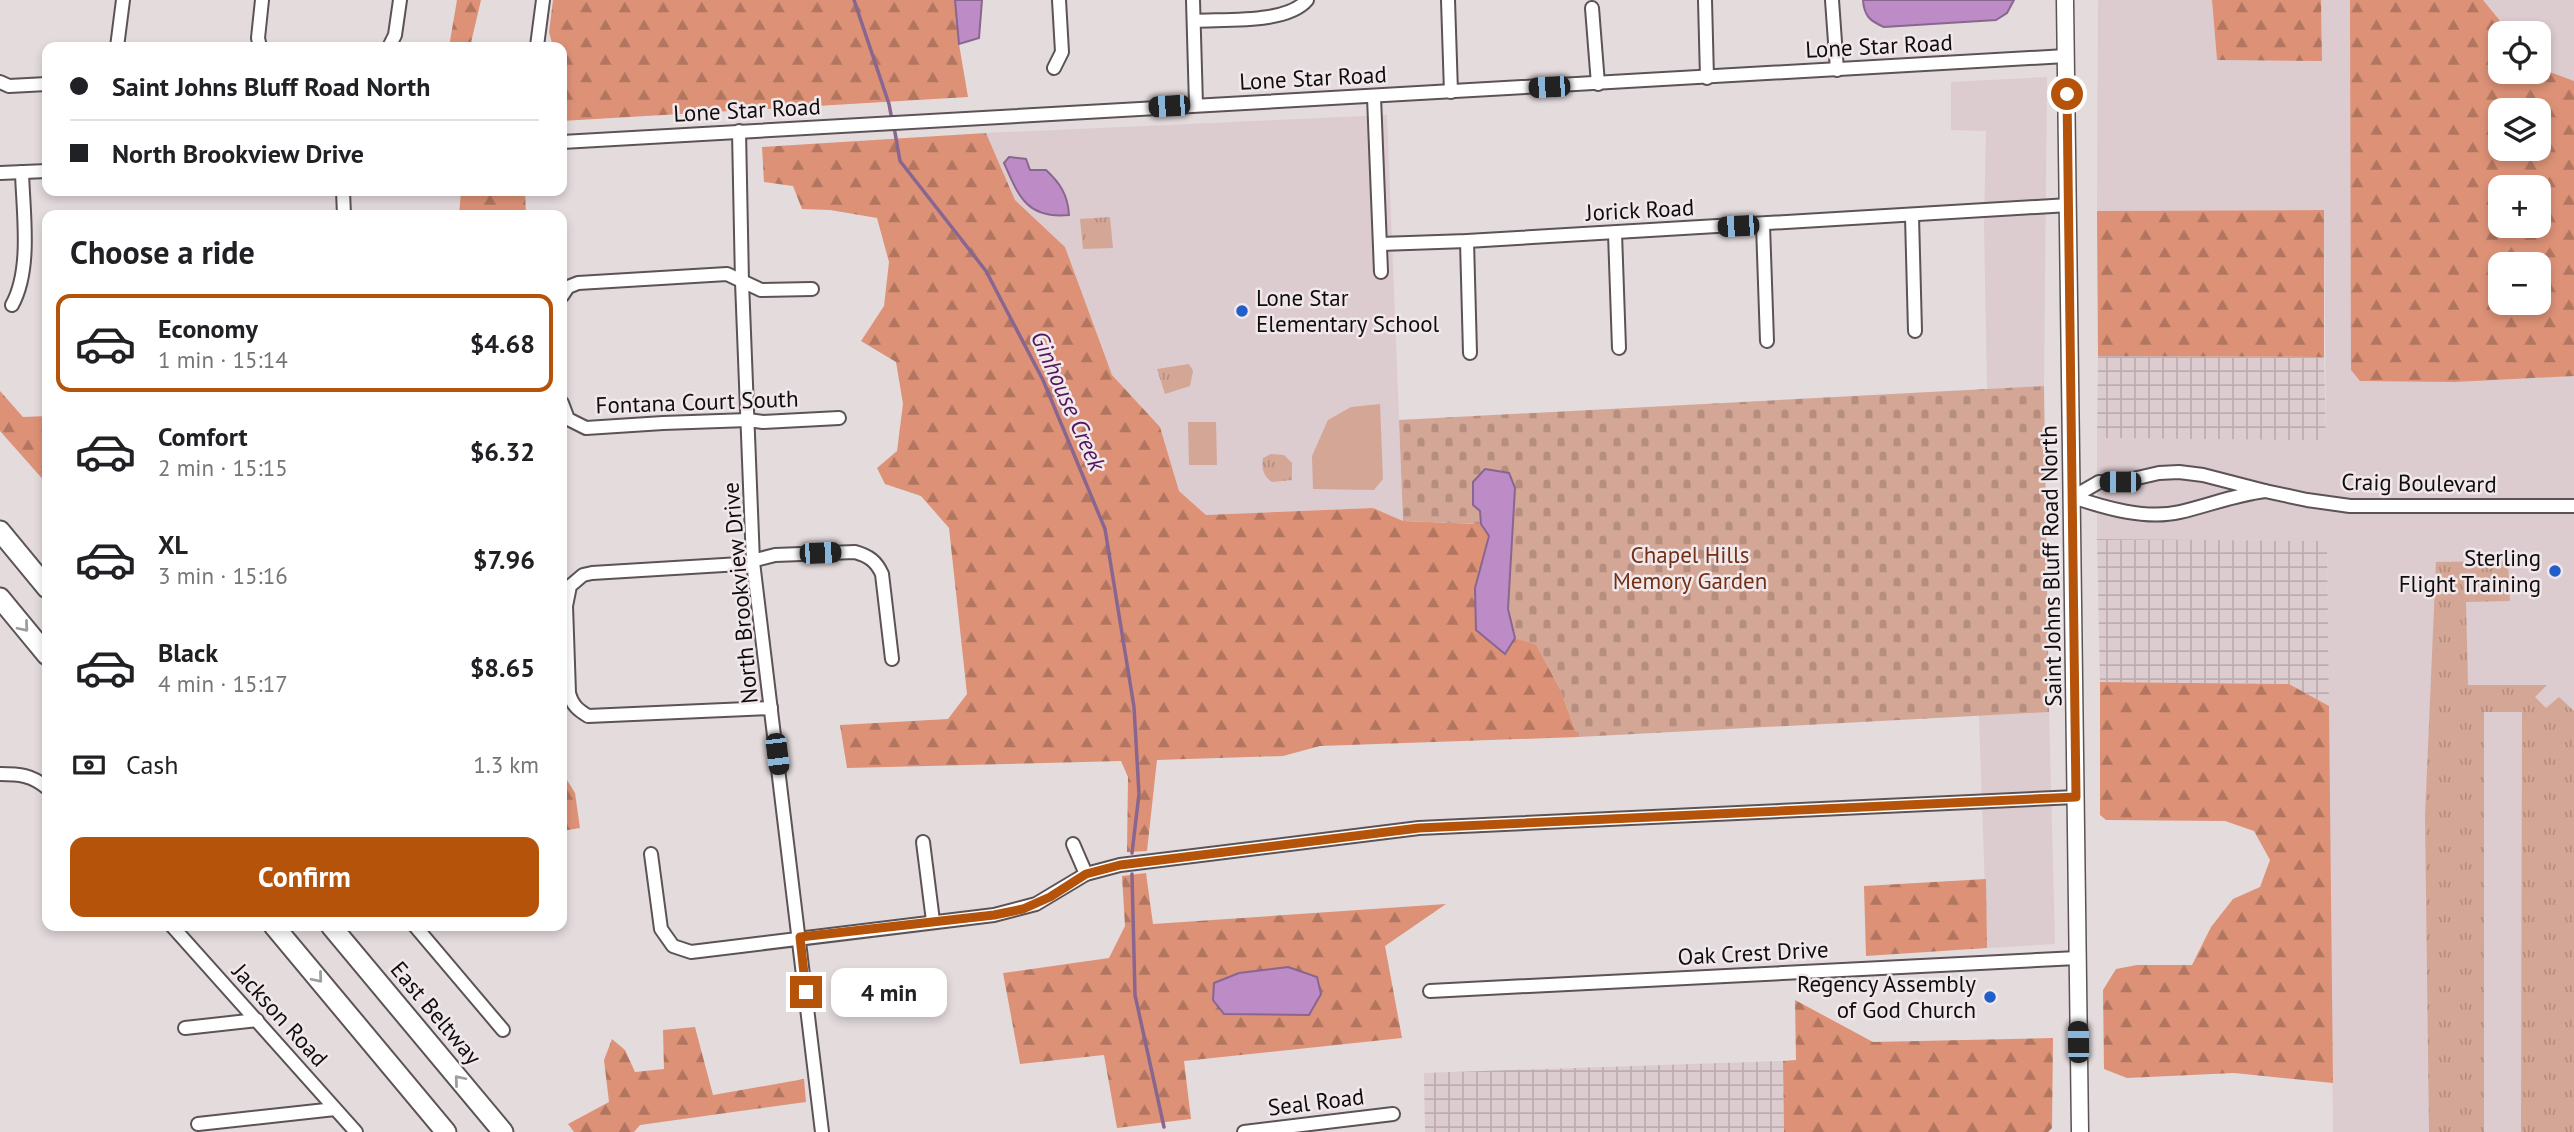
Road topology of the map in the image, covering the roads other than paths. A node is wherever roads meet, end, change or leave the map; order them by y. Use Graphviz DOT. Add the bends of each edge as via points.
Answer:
graph roads {
  1 [pos="123,0"];
  2 [pos="262,0"];
  3 [pos="400,0"];
  4 [pos="543,0"];
  5 [pos="1059,0"];
  6 [pos="1193,0"];
  7 [pos="1448,0"];
  8 [pos="1705,0"];
  9 [pos="1832,0"];
  10 [pos="2065,0"];
  11 [pos="1306,1"];
  12 [pos="1592,8"];
  13 [pos="1194,21"];
  14 [pos="118,42"];
  15 [pos="259,42"];
  16 [pos="392,42"];
  17 [pos="538,42"];
  18 [pos="2066,56"];
  19 [pos="1054,68"];
  20 [pos="1837,70"];
  21 [pos="1707,78"];
  22 [pos="0,82"];
  23 [pos="42,84"];
  24 [pos="1598,84"];
  25 [pos="1451,92"];
  26 [pos="1374,97"];
  27 [pos="1196,105"];
  28 [pos="739,131"];
  29 [pos="567,142"];
  30 [pos="42,171"];
  31 [pos="22,172"];
  32 [pos="0,173"];
  33 [pos="2069,205"];
  34 [pos="1912,216"];
  35 [pos="1763,225"];
  36 [pos="1615,233"];
  37 [pos="1467,241"];
  38 [pos="1380,244"];
  39 [pos="1381,272"];
  40 [pos="742,282"];
  41 [pos="812,289"];
  42 [pos="567,291"];
  43 [pos="12,304"];
  44 [pos="1915,331"];
  45 [pos="1767,341"];
  46 [pos="1619,348"];
  47 [pos="1470,354"];
  48 [pos="567,417"];
  49 [pos="839,418"];
  50 [pos="748,420"];
  51 [pos="2265,491"];
  52 [pos="2073,497"];
  53 [pos="2574,506"];
  54 [pos="0,531"];
  55 [pos="753,562"];
  56 [pos="42,581"];
  57 [pos="0,598"];
  58 [pos="567,611"];
  59 [pos="567,644"];
  60 [pos="42,649"];
  61 [pos="892,659"];
  62 [pos="771,708"];
  63 [pos="0,774"];
  64 [pos="42,784"];
  65 [pos="2076,797"];
  66 [pos="923,842"];
  67 [pos="1073,844"];
  68 [pos="651,854"];
  69 [pos="1086,874"];
  70 [pos="933,921"];
  71 [pos="177,931"];
  72 [pos="278,931"];
  73 [pos="335,931"];
  74 [pos="419,931"];
  75 [pos="800,937"];
  76 [pos="2077,958"];
  77 [pos="1430,991"];
  78 [pos="257,1020"];
  79 [pos="185,1028"];
  80 [pos="503,1030"];
  81 [pos="335,1109"];
  82 [pos="1393,1114"];
  83 [pos="198,1124"];
  84 [pos="1343,1126"];
  85 [pos="356,1132"];
  86 [pos="446,1132"];
  87 [pos="503,1132"];
  88 [pos="822,1132"];
  89 [pos="1244,1132"];
  90 [pos="2080,1132"];
  1 -- 14 [label="street"];
  2 -- 15 [label="street"];
  3 -- 16 [label="street"];
  4 -- 17 [label="street"];
  5 -- 19 [label="street" via="1062,52"];
  6 -- 13 [label="street"];
  7 -- 25 [label="street"];
  8 -- 21 [label="street"];
  9 -- 20 [label="street"];
  10 -- 18 [label="main road, Saint Johns Bluff Road North"];
  11 -- 13 [label="street" via="1282,15"];
  12 -- 24 [label="street"];
  13 -- 27 [label="street"];
  18 -- 20 [label="street, Lone Star Road"];
  18 -- 33 [label="main road, Saint Johns Bluff Road North"];
  20 -- 21 [label="street, Lone Star Road"];
  21 -- 24 [label="street, Lone Star Road"];
  22 -- 23 [label="street" via="9,86"];
  24 -- 25 [label="street, Lone Star Road"];
  25 -- 26 [label="street, Lone Star Road"];
  26 -- 27 [label="street, Lone Star Road"];
  26 -- 38 [label="street"];
  27 -- 28 [label="street, Lone Star Road"];
  28 -- 29 [label="street, Lone Star Road"];
  28 -- 40 [label="street, North Brookview Drive"];
  30 -- 31 [label="street"];
  31 -- 32 [label="street"];
  31 -- 43 [label="street" via="24,273"];
  33 -- 34 [label="street, Jorick Road"];
  33 -- 52 [label="main road, Saint Johns Bluff Road North"];
  34 -- 35 [label="street, Jorick Road"];
  34 -- 44 [label="street"];
  35 -- 36 [label="street, Jorick Road"];
  35 -- 45 [label="street"];
  36 -- 37 [label="street, Jorick Road"];
  36 -- 46 [label="street"];
  37 -- 38 [label="street, Jorick Road"];
  37 -- 47 [label="street"];
  38 -- 39 [label="street"];
  40 -- 41 [label="street" via="761,290"];
  40 -- 42 [label="street" via="727,274 578,283"];
  40 -- 50 [label="street, North Brookview Drive"];
  48 -- 50 [label="street, Fontana Court South" via="586,428"];
  49 -- 50 [label="street, Fontana Court South"];
  50 -- 55 [label="street, North Brookview Drive"];
  51 -- 52 [label="street, Craig Boulevard" via="2158,514 2099,506"];
  51 -- 52 [label="street, Craig Boulevard" via="2179,472 2099,482"];
  51 -- 53 [label="street, Craig Boulevard" via="2350,506"];
  52 -- 65 [label="main road, Saint Johns Bluff Road North"];
  54 -- 56 [label="highway"];
  55 -- 58 [label="street" via="583,575 570,586"];
  55 -- 61 [label="street" via="775,555 843,552 865,555 878,564"];
  55 -- 62 [label="street, North Brookview Drive"];
  57 -- 60 [label="highway, one-way"];
  59 -- 62 [label="street" via="571,701 588,716"];
  62 -- 75 [label="street, North Brookview Drive"];
  63 -- 64 [label="street" via="22,774"];
  65 -- 69 [label="street" via="1419,828 1120,865"];
  65 -- 76 [label="main road, Saint Johns Bluff Road North"];
  66 -- 70 [label="street"];
  67 -- 69 [label="street"];
  68 -- 75 [label="street" via="661,929 673,946 691,952"];
  69 -- 70 [label="street" via="1023,909"];
  70 -- 75 [label="street"];
  71 -- 78 [label="street, Jackson Road"];
  72 -- 86 [label="highway, one-way"];
  87 -- 73 [label="highway, East Beltway, one-way"];
  74 -- 80 [label="street"];
  75 -- 88 [label="street, North Brookview Drive"];
  76 -- 77 [label="street, Oak Crest Drive"];
  76 -- 90 [label="main road, Saint Johns Bluff Road North"];
  78 -- 79 [label="street"];
  78 -- 81 [label="street, Jackson Road"];
  81 -- 83 [label="street"];
  81 -- 85 [label="street, Jackson Road"];
  82 -- 84 [label="street, Seal Road"];
  84 -- 89 [label="street, Seal Road"];
}
